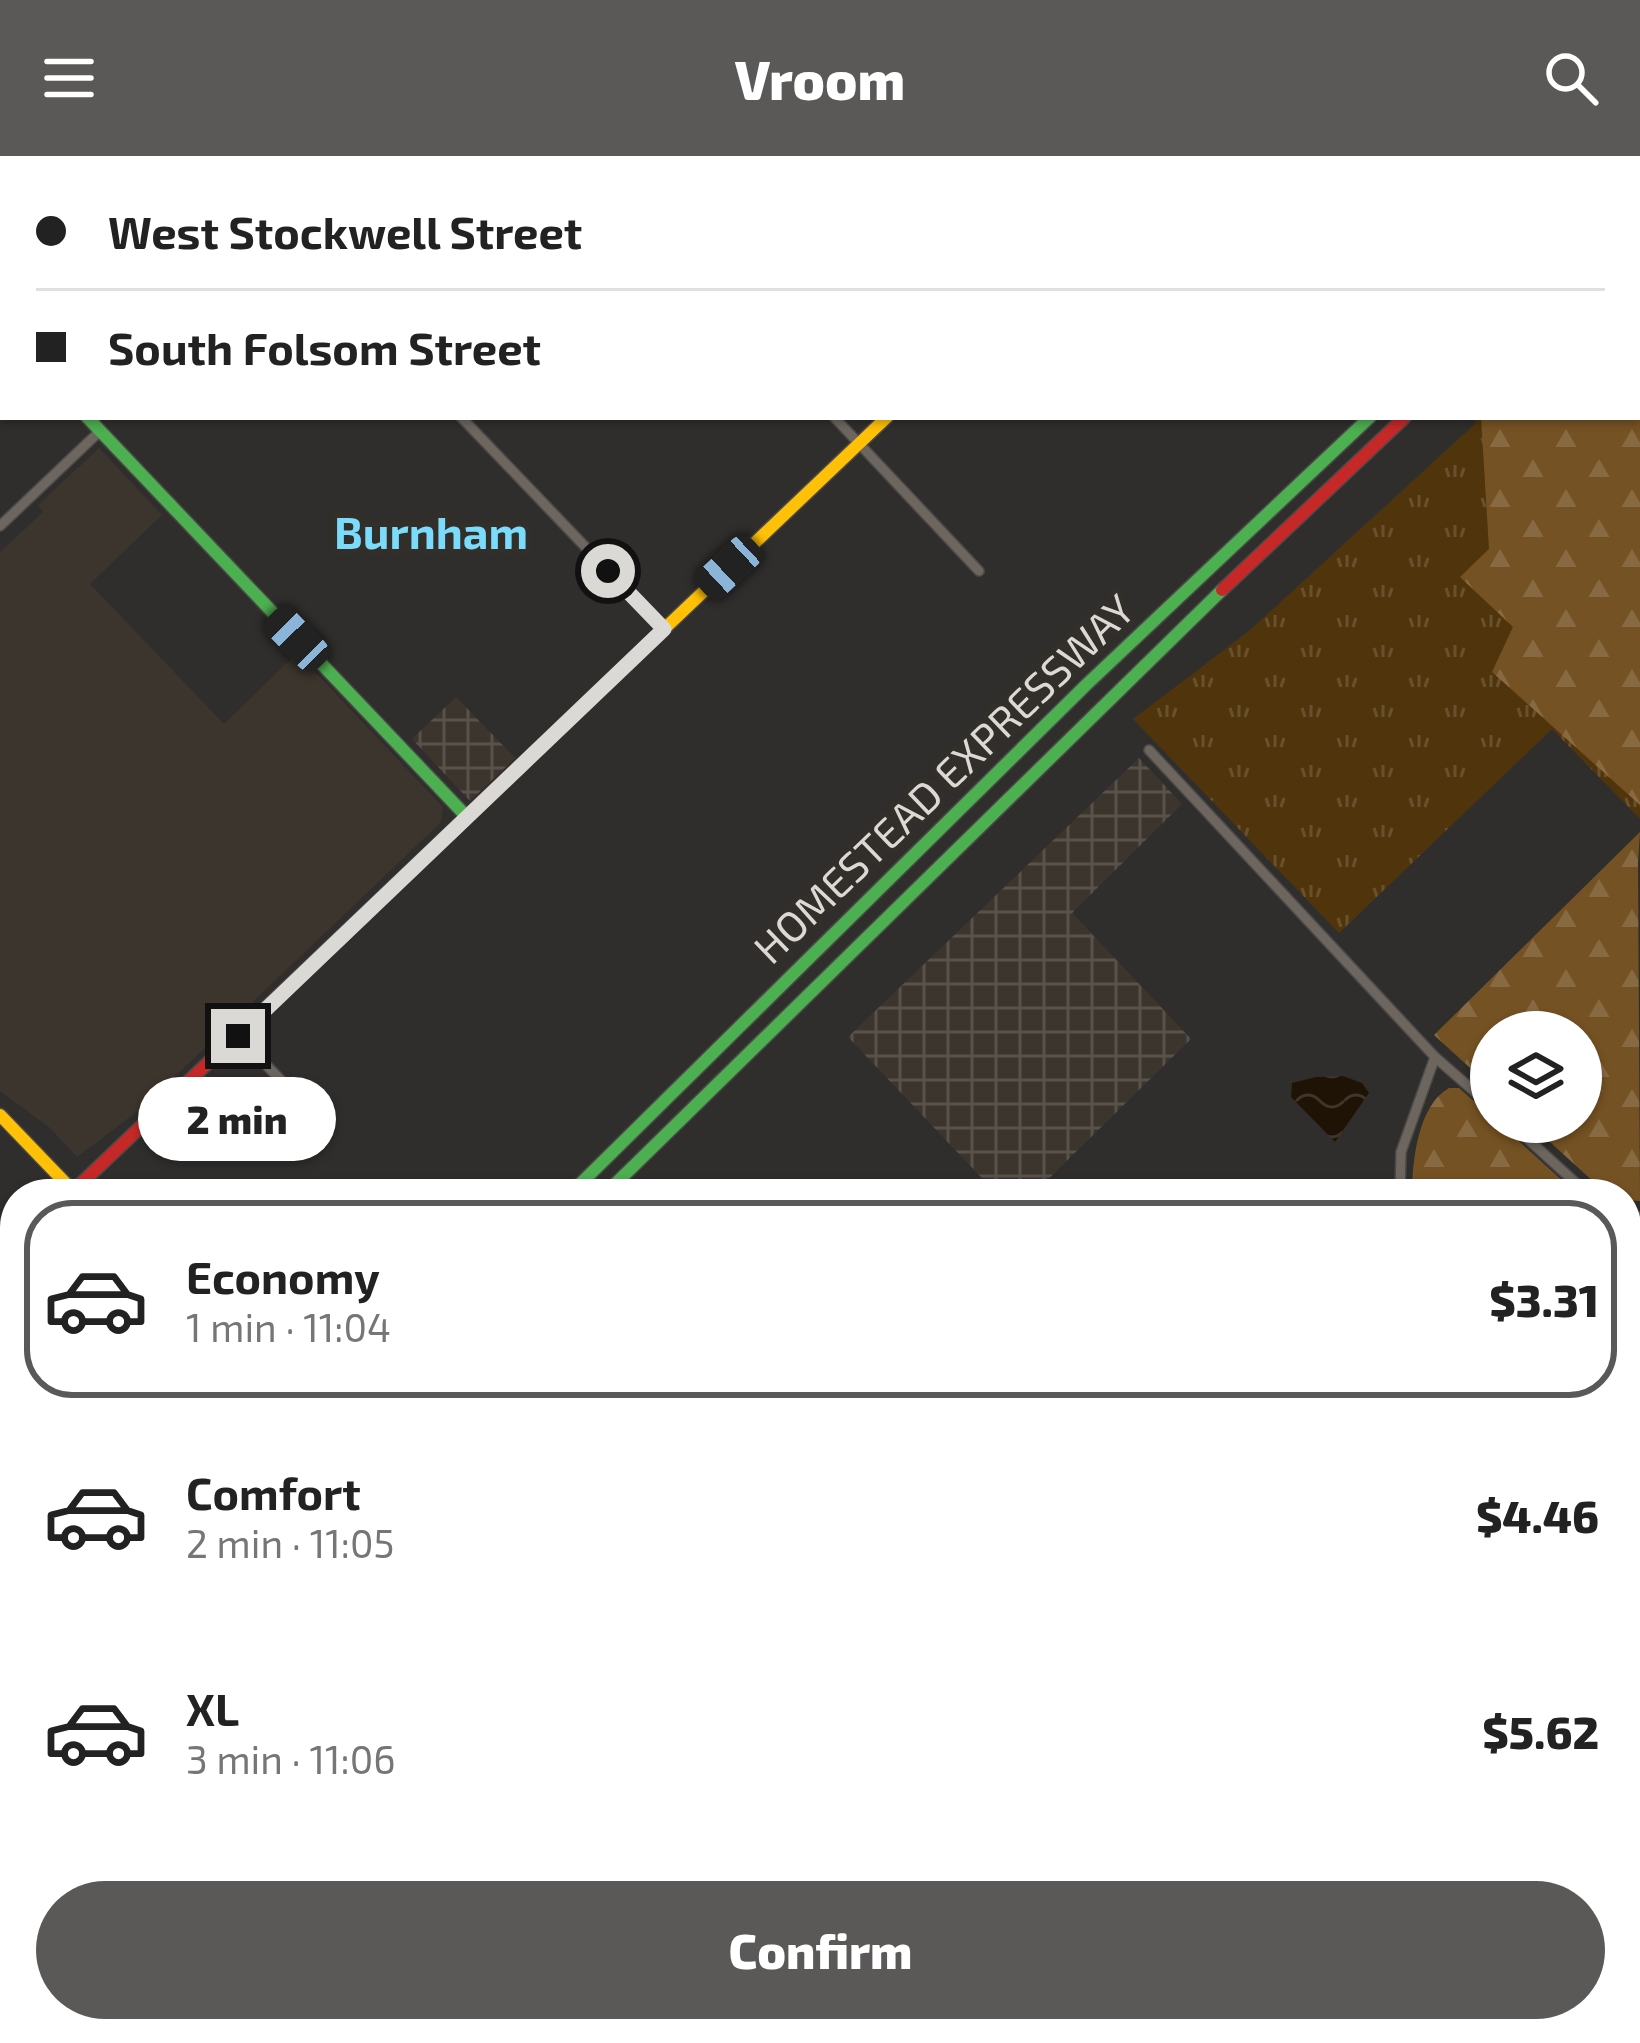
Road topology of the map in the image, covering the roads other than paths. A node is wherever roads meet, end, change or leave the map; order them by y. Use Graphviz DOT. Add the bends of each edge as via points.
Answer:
graph roads {
  1 [pos="90,420"];
  2 [pos="464,420"];
  3 [pos="837,420"];
  4 [pos="884,420"];
  5 [pos="1367,420"];
  6 [pos="1403,420"];
  7 [pos="100,431"];
  8 [pos="859,444"];
  9 [pos="0,526"];
  10 [pos="979,571"];
  11 [pos="664,629"];
  12 [pos="1149,750"];
  13 [pos="466,818"];
  14 [pos="238,1036"];
  15 [pos="1435,1057"];
  16 [pos="1470,1088"];
  17 [pos="309,1109"];
  18 [pos="0,1115"];
  19 [pos="1532,1143"];
  20 [pos="61,1179"];
  21 [pos="89,1179"];
  22 [pos="585,1179"];
  23 [pos="620,1179"];
  24 [pos="1400,1179"];
  25 [pos="1572,1179"];
  1 -- 7 [label="main road"];
  2 -- 11 [label="street"];
  3 -- 8 [label="street"];
  4 -- 8 [label="main road"];
  5 -- 22 [label="main road, HOMESTEAD EXPRESSWAY"];
  6 -- 23 [label="main road, HOMESTEAD EXPRESSWAY"];
  7 -- 9 [label="street"];
  7 -- 13 [label="main road"];
  8 -- 10 [label="street"];
  8 -- 11 [label="main road"];
  11 -- 13 [label="main road"];
  12 -- 15 [label="street"];
  13 -- 14 [label="main road"];
  14 -- 17 [label="street"];
  14 -- 21 [label="main road"];
  15 -- 16 [label="street"];
  15 -- 24 [label="street" via="1401,1152"];
  18 -- 20 [label="main road"];
  19 -- 25 [label="street"];
}
